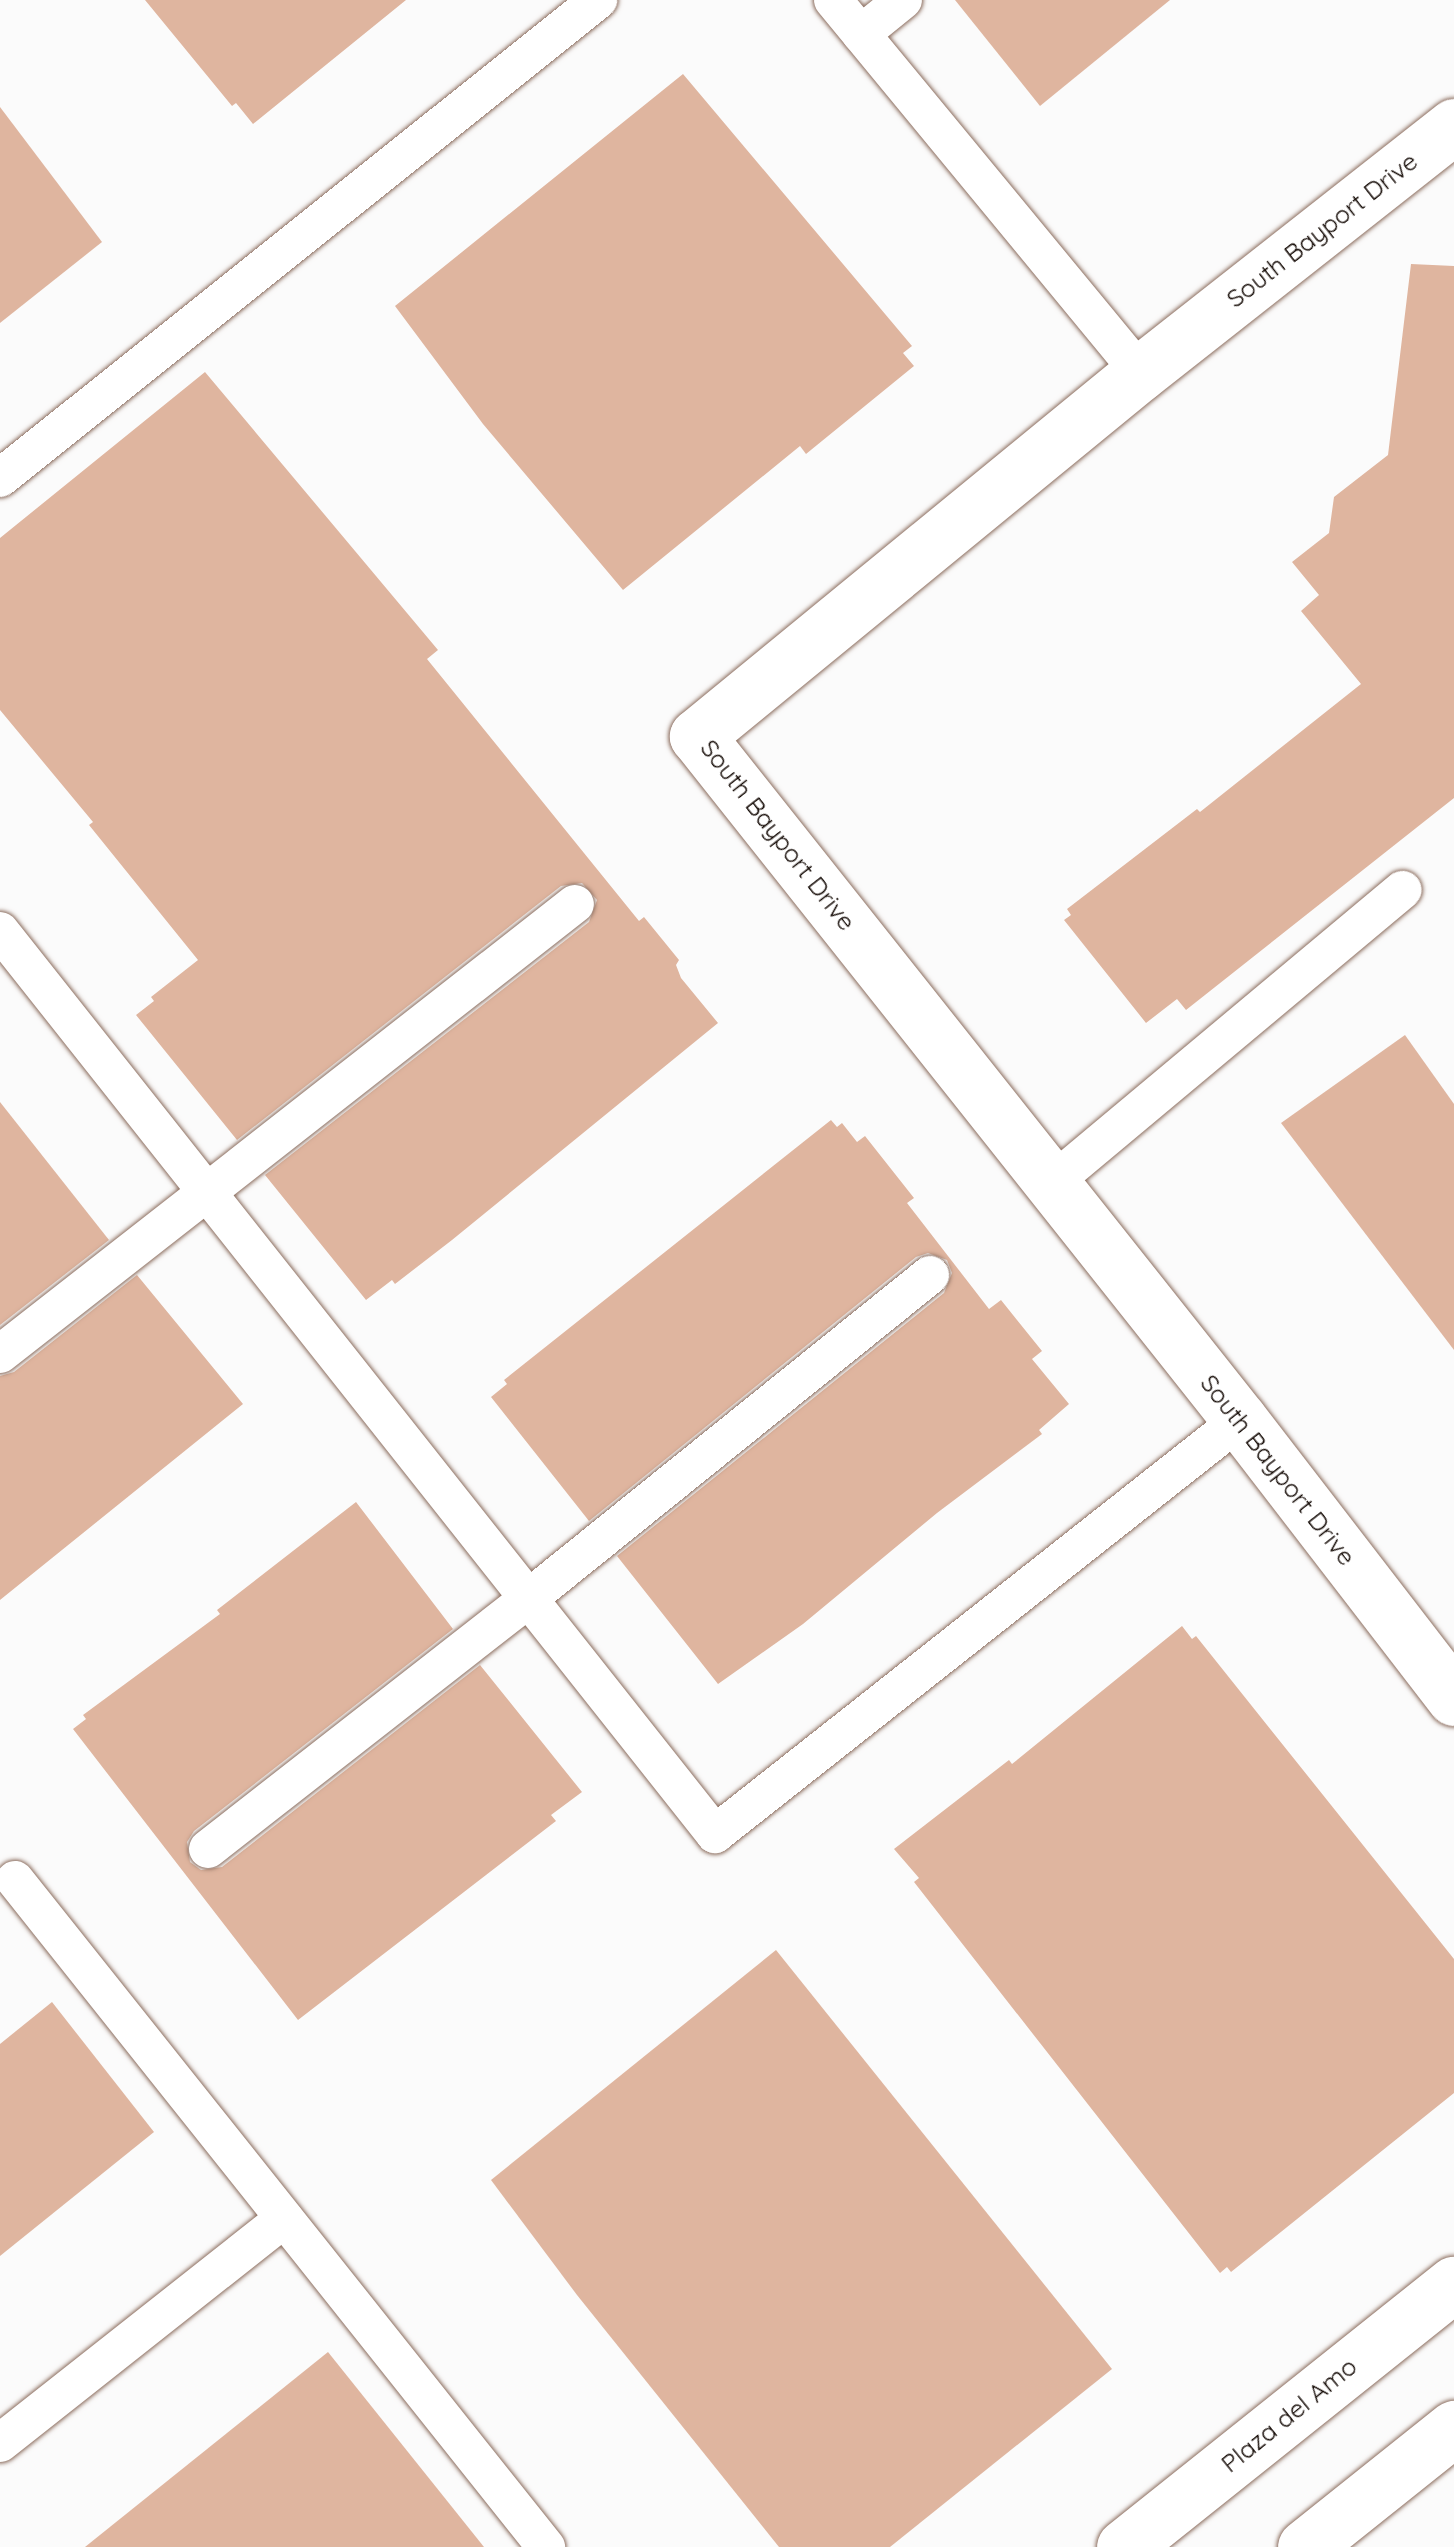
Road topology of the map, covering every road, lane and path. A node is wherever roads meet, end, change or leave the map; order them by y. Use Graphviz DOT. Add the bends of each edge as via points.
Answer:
graph roads {
  1 [pos="598,0"];
  2 [pos="833,0"];
  3 [pos="903,0"];
  4 [pos="861,34"];
  5 [pos="1454,126"];
  6 [pos="1140,373"];
  7 [pos="0,478"];
  8 [pos="1403,890"];
  9 [pos="575,904"];
  10 [pos="0,931"];
  11 [pos="1052,1183"];
  12 [pos="206,1190"];
  13 [pos="930,1275"];
  14 [pos="0,1354"];
  15 [pos="1240,1420"];
  16 [pos="529,1598"];
  17 [pos="1454,1698"];
  18 [pos="208,1849"];
  19 [pos="5,1877"];
  20 [pos="284,2219"];
  21 [pos="1454,2284"];
  22 [pos="1454,2428"];
  23 [pos="0,2443"];
  24 [pos="546,2547"];
  25 [pos="1124,2547"];
  26 [pos="1305,2547"];
  1 -- 7 [label="lane"];
  2 -- 4 [label="lane"];
  3 -- 4 [label="lane"];
  4 -- 6 [label="lane"];
  5 -- 6 [label="street, South Bayport Drive"];
  6 -- 11 [label="street, South Bayport Drive" via="697,736"];
  8 -- 11 [label="lane"];
  9 -- 12 [label="lane"];
  10 -- 12 [label="lane"];
  11 -- 15 [label="street, South Bayport Drive"];
  12 -- 14 [label="lane"];
  12 -- 16 [label="lane"];
  13 -- 16 [label="lane"];
  15 -- 16 [label="lane" via="715,1834"];
  15 -- 17 [label="street, South Bayport Drive"];
  16 -- 18 [label="lane"];
  19 -- 20 [label="lane"];
  20 -- 23 [label="lane"];
  20 -- 24 [label="lane"];
  21 -- 25 [label="street, Plaza del Amo"];
  22 -- 26 [label="street"];
}
